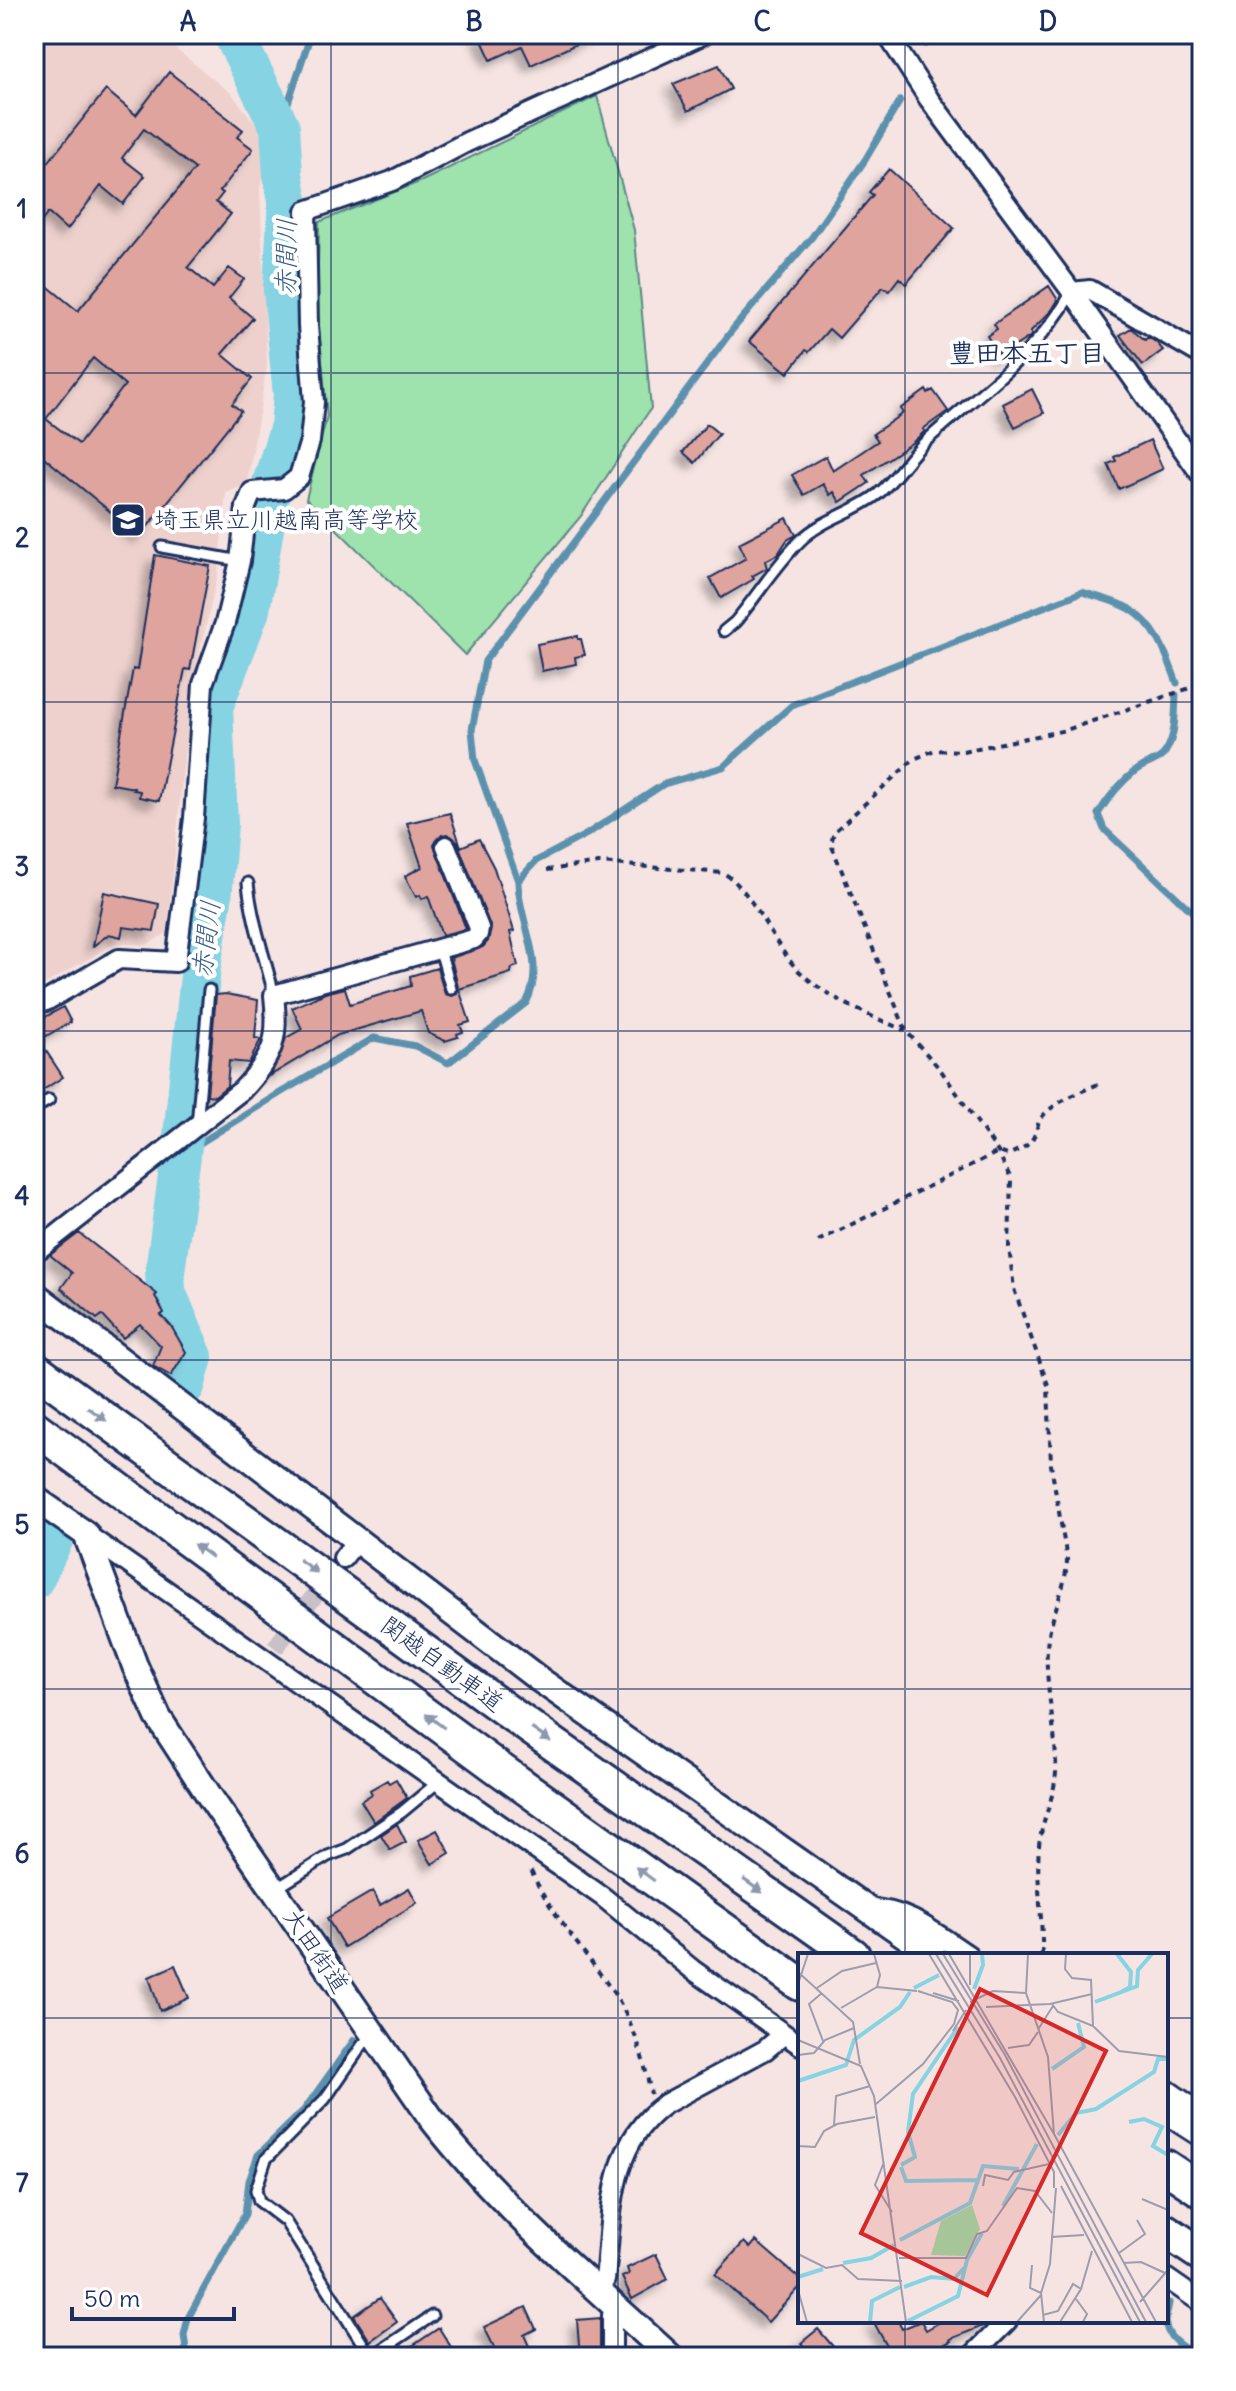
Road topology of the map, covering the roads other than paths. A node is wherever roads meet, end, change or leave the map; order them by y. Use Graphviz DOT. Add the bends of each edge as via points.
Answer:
graph roads {
  1 [pos="704,34"];
  2 [pos="887,34"];
  3 [pos="1072,292"];
  4 [pos="1202,355"];
  5 [pos="1202,476"];
  6 [pos="162,547"];
  7 [pos="240,561"];
  8 [pos="724,631"];
  9 [pos="446,846"];
  10 [pos="248,883"];
  11 [pos="440,950"];
  12 [pos="451,989"];
  13 [pos="209,990"];
  14 [pos="274,995"];
  15 [pos="34,1004"];
  16 [pos="49,1100"];
  17 [pos="34,1109"];
  18 [pos="187,1132"];
  19 [pos="34,1253"];
  20 [pos="34,1294"];
  21 [pos="34,1368"];
  22 [pos="34,1427"];
  23 [pos="34,1498"];
  24 [pos="86,1534"];
  25 [pos="437,1783"];
  26 [pos="274,1890"];
  27 [pos="867,1909"];
  28 [pos="850,1953"];
  29 [pos="930,1953"];
  30 [pos="965,1953"];
  31 [pos="798,1983"];
  32 [pos="373,2036"];
  33 [pos="794,2042"];
  34 [pos="1168,2090"];
  35 [pos="1168,2112"];
  36 [pos="1202,2114"];
  37 [pos="1202,2134"];
  38 [pos="1168,2168"];
  39 [pos="1202,2191"];
  40 [pos="1168,2232"];
  41 [pos="1202,2255"];
  42 [pos="1168,2279"];
  43 [pos="598,2289"];
  44 [pos="1202,2303"];
  45 [pos="618,2308"];
  46 [pos="432,2316"];
  47 [pos="1005,2323"];
  48 [pos="1202,2349"];
  49 [pos="977,2355"];
  50 [pos="612,2357"];
  51 [pos="671,2357"];
  52 [pos="1197,2357"];
  1 -- 7 [label="street" via="392,181 306,211 314,402 310,441 299,477 284,489 252,492"];
  2 -- 3 [label="street"];
  3 -- 4 [label="street" via="1090,290"];
  3 -- 5 [label="street"];
  3 -- 8 [label="lane" via="1041,337 924,442 876,495 800,541"];
  6 -- 7 [label="lane"];
  7 -- 15 [label="street" via="203,684 176,962 119,959"];
  9 -- 11 [label="street" via="479,928 474,939"];
  10 -- 14 [label="lane"];
  11 -- 12 [label="lane"];
  11 -- 14 [label="street"];
  13 -- 18 [label="lane"];
  14 -- 18 [label="street" via="277,1031 267,1058 242,1090"];
  16 -- 17 [label="lane"];
  18 -- 19 [label="street"];
  20 -- 27 [label="street" via="350,1549"];
  21 -- 28 [label="highway, 関越自動車道, one-way"];
  31 -- 22 [label="highway, 関越自動車道, one-way"];
  23 -- 24 [label="street"];
  24 -- 25 [label="street" via="271,1654"];
  24 -- 26 [label="street, 大田街道" via="158,1717"];
  25 -- 26 [label="lane" via="347,1849"];
  25 -- 33 [label="street" via="603,1897"];
  26 -- 32 [label="street, 大田街道"];
  27 -- 29 [label="street"];
  27 -- 30 [label="street" via="901,1913"];
  32 -- 43 [label="street, 大田街道" via="459,2154"];
  32 -- 46 [label="lane" via="325,2099 266,2159 256,2190 263,2207 285,2221 371,2357"];
  33 -- 43 [label="street" via="765,2050 654,2112 618,2167 605,2280"];
  34 -- 36 [label="street"];
  35 -- 37 [label="street"];
  38 -- 39 [label="highway"];
  40 -- 41 [label="highway"];
  42 -- 44 [label="street"];
  43 -- 45 [label="street, 大田街道"];
  45 -- 50 [label="street" via="612,2315"];
  45 -- 51 [label="street, 大田街道"];
  47 -- 49 [label="street"];
  48 -- 52 [label="street"];
}
